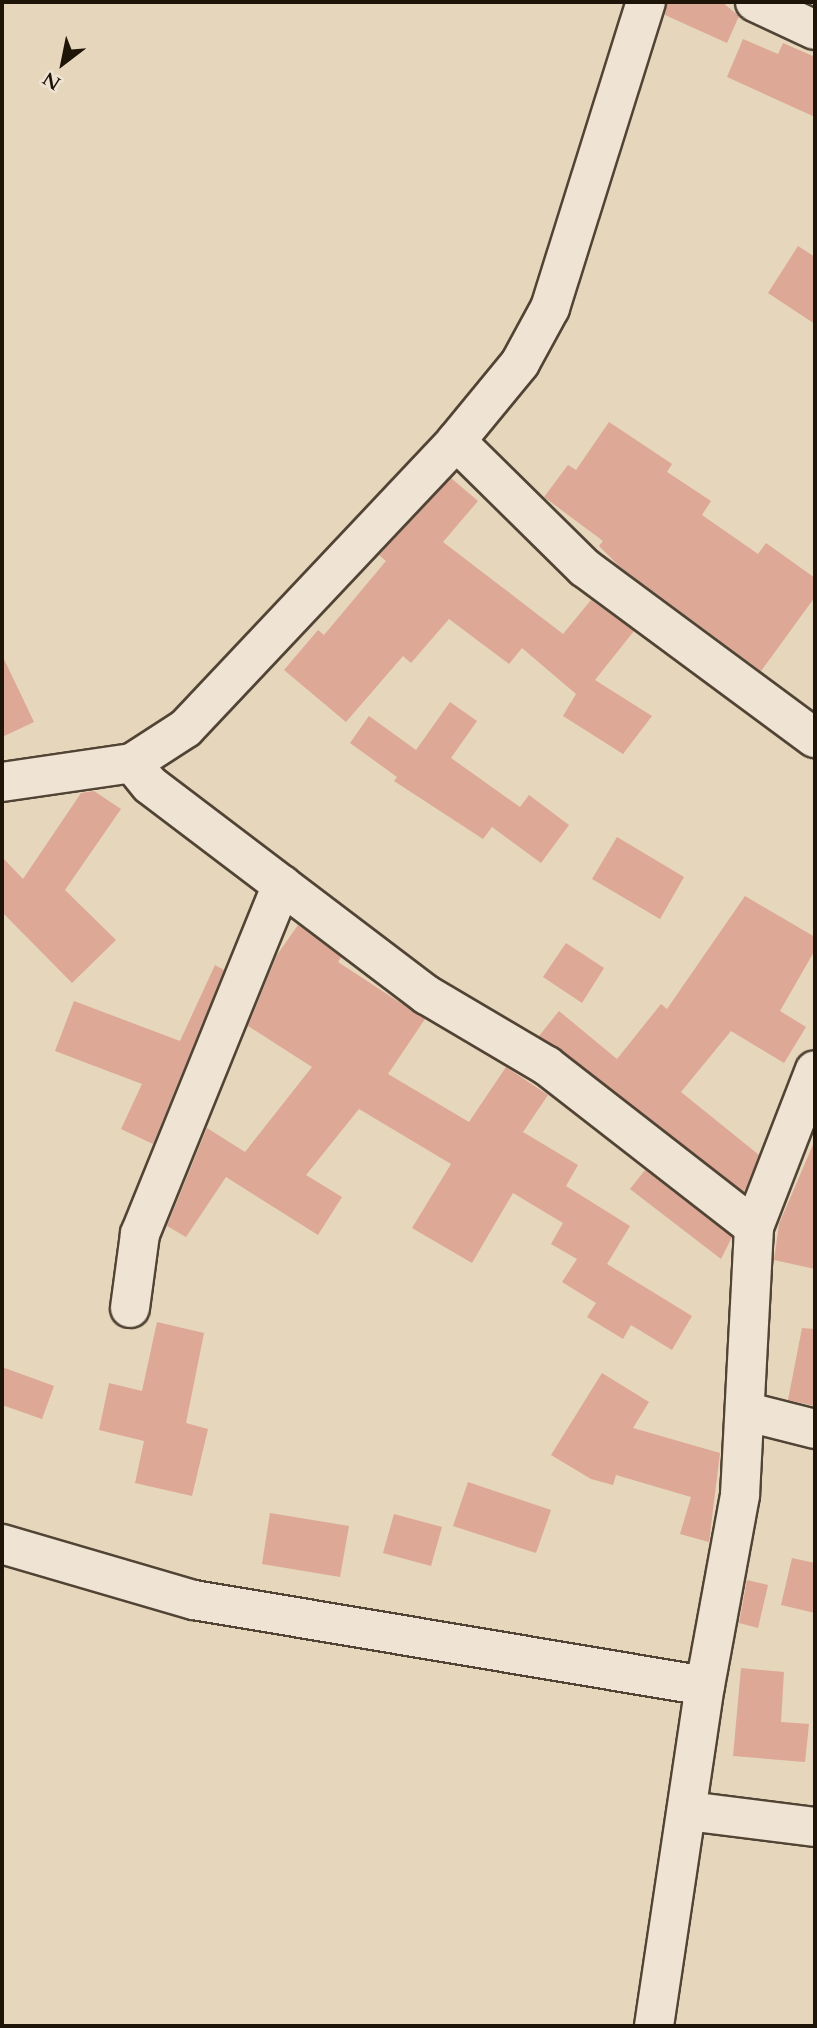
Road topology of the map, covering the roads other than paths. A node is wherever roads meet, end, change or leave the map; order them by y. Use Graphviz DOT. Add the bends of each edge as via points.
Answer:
graph roads {
  1 [pos="646,2"];
  2 [pos="755,2"];
  3 [pos="815,30"];
  4 [pos="456,441"];
  5 [pos="815,738"];
  6 [pos="132,763"];
  7 [pos="2,782"];
  8 [pos="282,885"];
  9 [pos="815,1070"];
  10 [pos="754,1227"];
  11 [pos="130,1308"];
  12 [pos="748,1412"];
  13 [pos="815,1429"];
  14 [pos="2,1544"];
  15 [pos="705,1686"];
  16 [pos="688,1811"];
  17 [pos="815,1827"];
  18 [pos="654,2026"];
  1 -- 4 [label="street" via="550,308 520,363"];
  2 -- 3 [label="street"];
  4 -- 5 [label="street" via="584,568"];
  4 -- 6 [label="street" via="186,729"];
  6 -- 7 [label="street"];
  6 -- 8 [label="street" via="150,785"];
  8 -- 10 [label="street" via="427,995 547,1066"];
  8 -- 11 [label="street" via="140,1234"];
  9 -- 10 [label="street"];
  10 -- 12 [label="street"];
  12 -- 13 [label="street"];
  12 -- 15 [label="street" via="740,1495"];
  14 -- 15 [label="street" via="194,1600"];
  15 -- 16 [label="street"];
  16 -- 17 [label="street"];
  16 -- 18 [label="street"];
}
